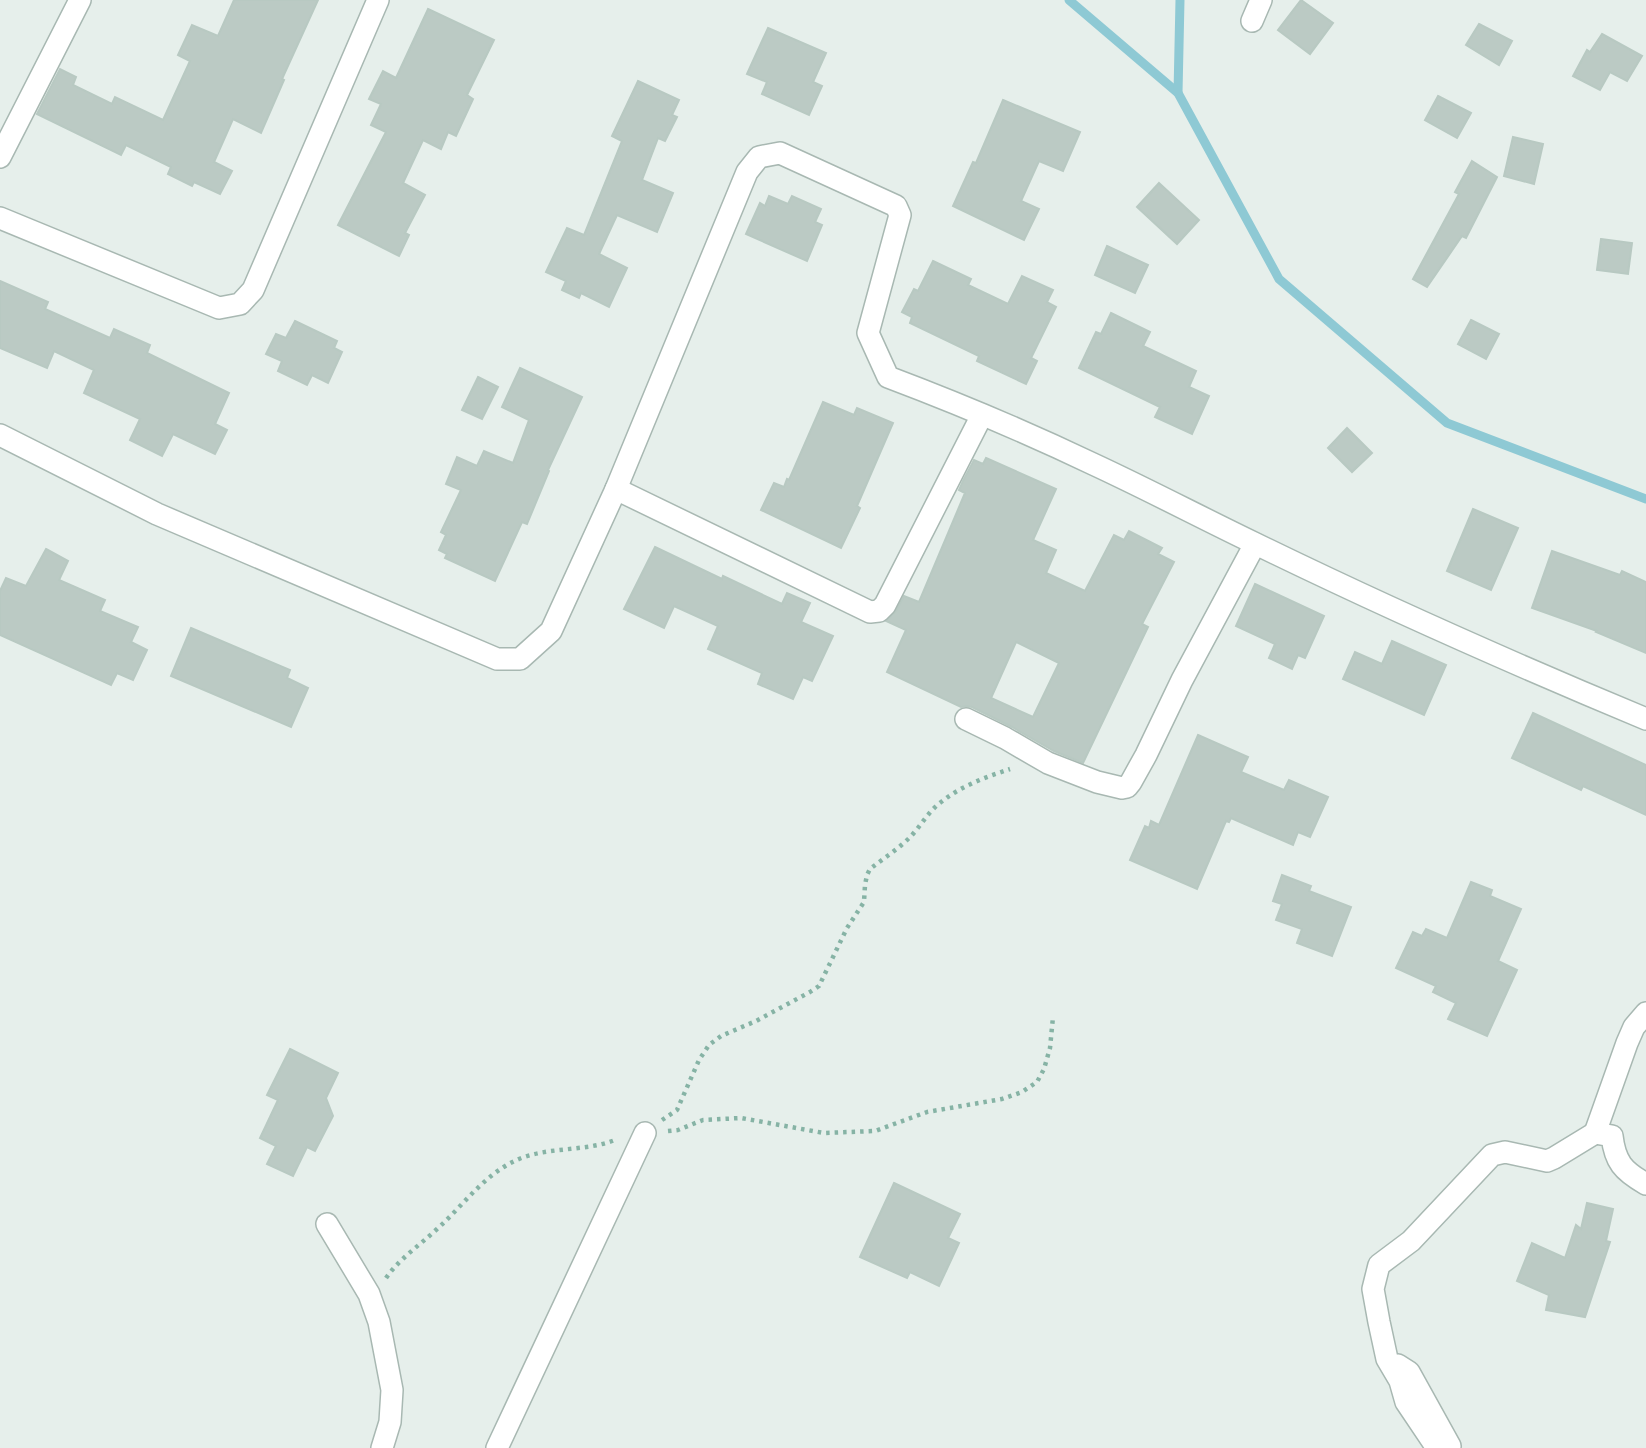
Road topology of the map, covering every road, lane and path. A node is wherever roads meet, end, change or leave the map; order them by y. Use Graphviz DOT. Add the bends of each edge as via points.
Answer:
graph roads {
  1 [pos="80,0"];
  2 [pos="378,0"];
  3 [pos="1261,0"];
  4 [pos="1252,21"];
  5 [pos="0,157"];
  6 [pos="0,218"];
  7 [pos="982,415"];
  8 [pos="0,435"];
  9 [pos="616,489"];
  10 [pos="1255,544"];
  11 [pos="966,719"];
  12 [pos="1646,719"];
  13 [pos="1048,763"];
  14 [pos="1646,1013"];
  15 [pos="1054,1017"];
  16 [pos="645,1133"];
  17 [pos="1595,1133"];
  18 [pos="1646,1184"];
  19 [pos="327,1224"];
  20 [pos="372,1303"];
  21 [pos="1388,1359"];
  22 [pos="382,1448"];
  23 [pos="497,1448"];
  24 [pos="1437,1448"];
  25 [pos="1451,1448"];
  1 -- 5 [label="street"];
  2 -- 6 [label="street" via="253,290 240,304 219,308"];
  3 -- 4 [label="street"];
  7 -- 9 [label="street" via="879,611 870,612"];
  7 -- 9 [label="street" via="888,377 868,333 900,215 896,206 780,153 759,157 747,172"];
  7 -- 10 [label="street"];
  8 -- 9 [label="street" via="157,514 497,659 520,659 551,631"];
  10 -- 12 [label="street"];
  10 -- 13 [label="street" via="1131,782 1122,788"];
  11 -- 13 [label="street"];
  13 -- 16 [label="path" via="987,777 951,795 929,813 912,835 870,869 864,902 819,986 709,1045 677,1110"];
  14 -- 17 [label="street" via="1627,1043"];
  15 -- 16 [label="path" via="1050,1048 1037,1082 1023,1093 1002,1099 927,1112 875,1131 824,1133 724,1118"];
  16 -- 20 [label="path" via="507,1164 404,1256"];
  16 -- 23 [label="street"];
  17 -- 18 [label="street" via="1612,1136 1621,1166"];
  17 -- 21 [label="street" via="1548,1161 1492,1155 1411,1241 1379,1265 1373,1289"];
  19 -- 20 [label="street"];
  20 -- 22 [label="street" via="392,1390"];
  21 -- 24 [label="street" via="1406,1402"];
  21 -- 25 [label="street" via="1409,1372"];
}
